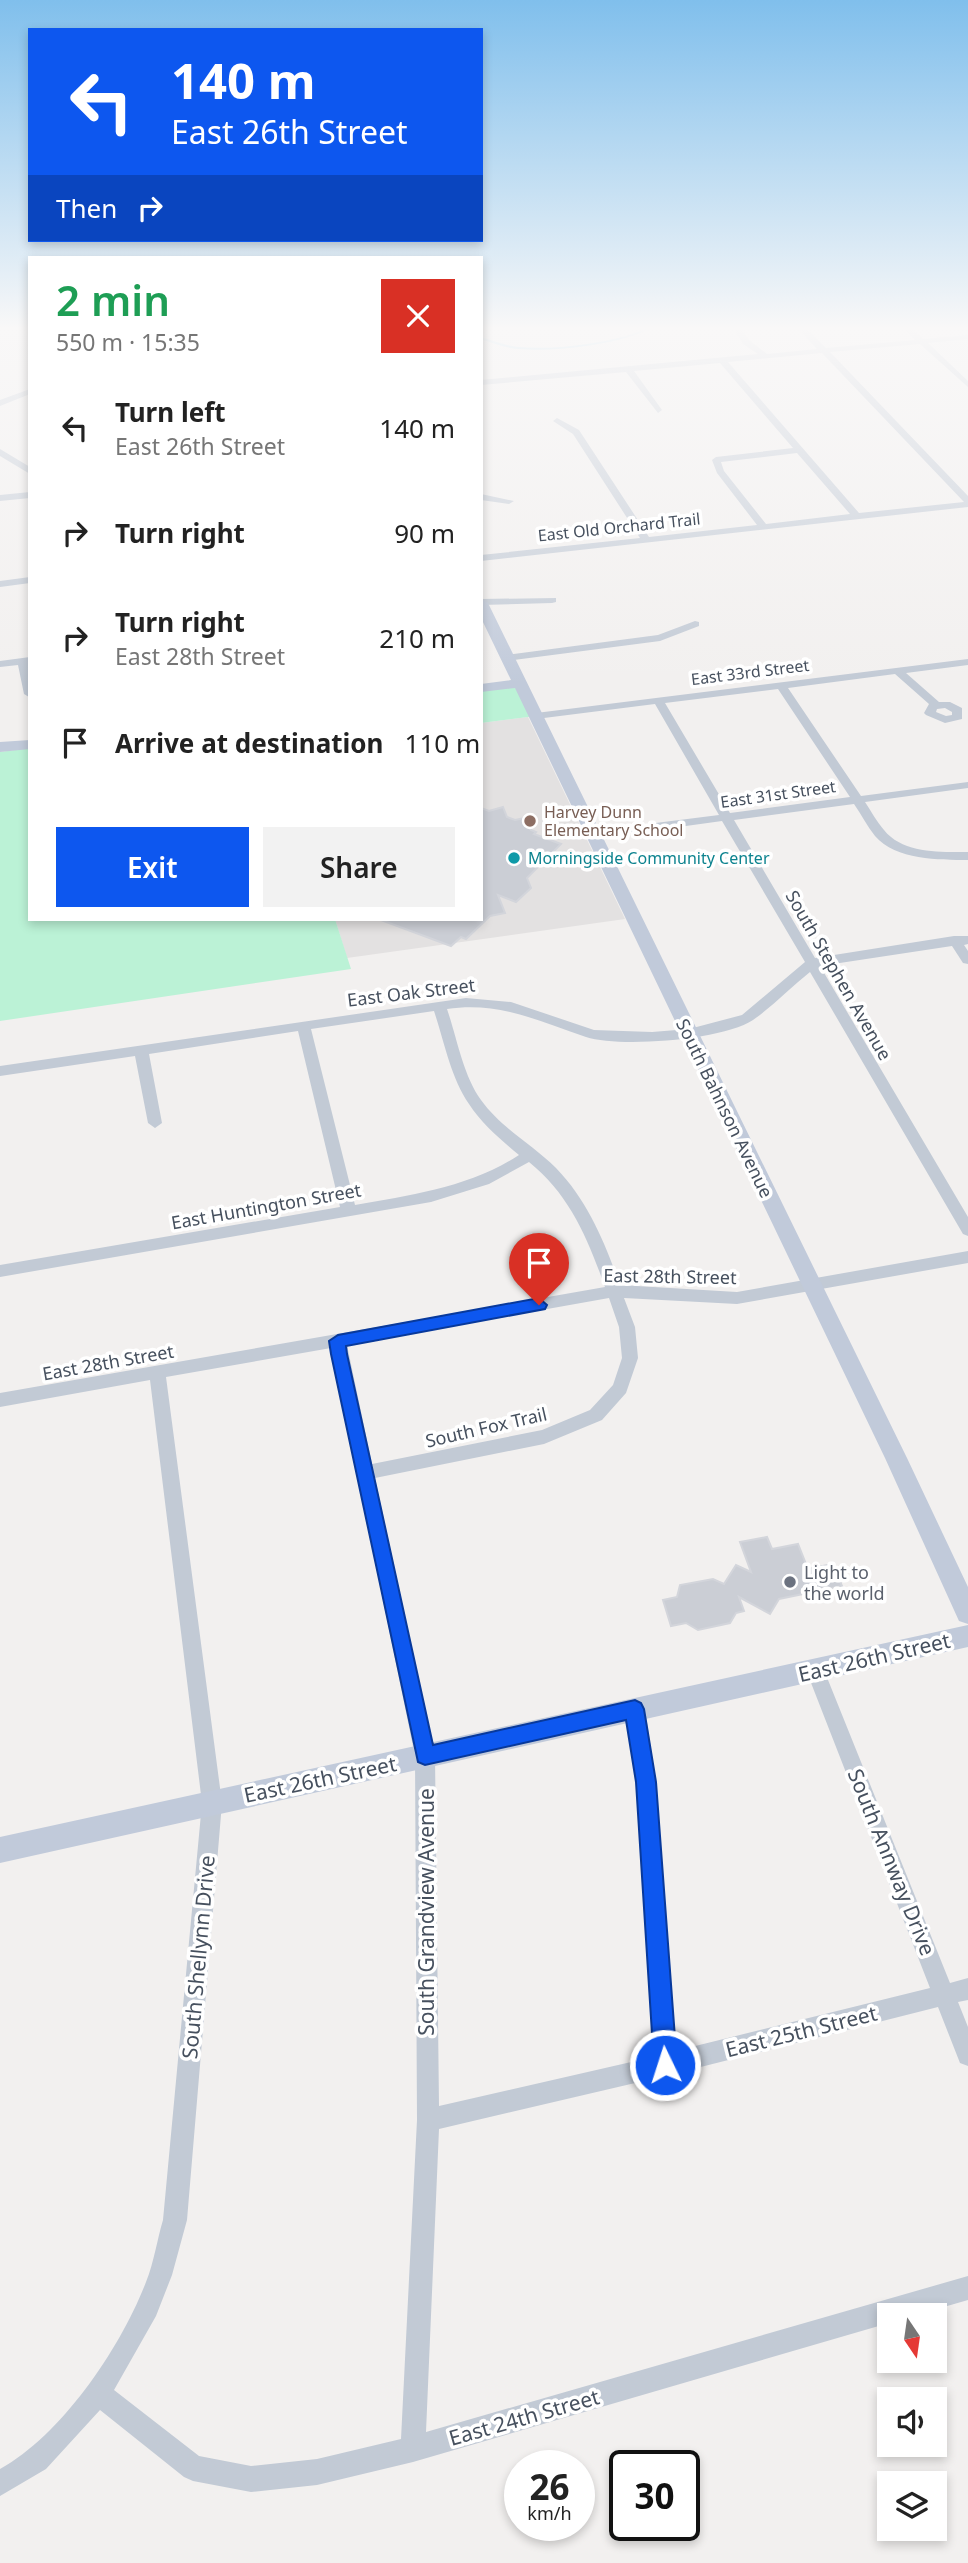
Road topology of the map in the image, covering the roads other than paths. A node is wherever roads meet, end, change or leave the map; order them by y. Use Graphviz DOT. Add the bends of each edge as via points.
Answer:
graph roads {
  1 [pos="585,446"];
  2 [pos="794,446"];
  3 [pos="914,446"];
  4 [pos="798,450"];
  5 [pos="0,452"];
  6 [pos="28,470"];
  7 [pos="28,495"];
  8 [pos="483,497"];
  9 [pos="0,498"];
  10 [pos="509,502"];
  11 [pos="968,502"];
  12 [pos="856,516"];
  13 [pos="764,527"];
  14 [pos="646,540"];
  15 [pos="483,558"];
  16 [pos="28,580"];
  17 [pos="0,584"];
  18 [pos="552,600"];
  19 [pos="483,602"];
  20 [pos="483,606"];
  21 [pos="695,624"];
  22 [pos="508,658"];
  23 [pos="27,661"];
  24 [pos="968,662"];
  25 [pos="0,664"];
  26 [pos="898,671"];
  27 [pos="519,683"];
  28 [pos="781,686"];
  29 [pos="483,688"];
  30 [pos="658,701"];
  31 [pos="936,705"];
  32 [pos="536,716"];
  33 [pos="28,744"];
  34 [pos="0,747"];
  35 [pos="968,785"];
  36 [pos="858,800"];
  37 [pos="727,817"];
  38 [pos="592,835"];
  39 [pos="968,856"];
  40 [pos="961,940"];
  41 [pos="968,960"];
  42 [pos="812,962"];
  43 [pos="439,1006"];
  44 [pos="303,1026"];
  45 [pos="689,1033"];
  46 [pos="141,1050"];
  47 [pos="0,1071"];
  48 [pos="155,1123"];
  49 [pos="531,1154"];
  50 [pos="349,1211"];
  51 [pos="968,1230"];
  52 [pos="968,1257"];
  53 [pos="0,1271"];
  54 [pos="811,1286"];
  55 [pos="615,1291"];
  56 [pos="338,1341"];
  57 [pos="158,1373"];
  58 [pos="0,1400"];
  59 [pos="364,1473"];
  60 [pos="968,1613"];
  61 [pos="968,1636"];
  62 [pos="815,1670"];
  63 [pos="635,1709"];
  64 [pos="425,1756"];
  65 [pos="212,1803"];
  66 [pos="0,1850"];
  67 [pos="968,1989"];
  68 [pos="945,1995"];
  69 [pos="968,2055"];
  70 [pos="665,2065"];
  71 [pos="428,2120"];
  72 [pos="968,2288"];
  73 [pos="97,2392"];
  74 [pos="413,2449"];
  75 [pos="0,2483"];
  1 -- 14 [label="street"];
  2 -- 4 [label="street"];
  3 -- 11 [label="street"];
  4 -- 12 [label="street"];
  4 -- 13 [label="street" via="716,460"];
  5 -- 6 [label="street"];
  7 -- 9 [label="street"];
  8 -- 10 [label="street"];
  11 -- 12 [label="street, East Old Orchard Trail"];
  12 -- 13 [label="street, East Old Orchard Trail"];
  13 -- 14 [label="street, East Old Orchard Trail"];
  14 -- 15 [label="street, East Old Orchard Trail"];
  16 -- 17 [label="street"];
  18 -- 19 [label="street"];
  20 -- 22 [label="street, South Bahnson Avenue"];
  21 -- 22 [label="street" via="642,641"];
  22 -- 27 [label="street, South Bahnson Avenue"];
  23 -- 25 [label="street"];
  24 -- 26 [label="street, East 33rd Street"];
  26 -- 28 [label="street, East 33rd Street"];
  26 -- 31 [label="street"];
  27 -- 29 [label="street"];
  27 -- 32 [label="street, South Bahnson Avenue"];
  28 -- 30 [label="street, East 33rd Street"];
  28 -- 36 [label="street"];
  30 -- 32 [label="street, East 33rd Street"];
  30 -- 37 [label="street, South Stephen Avenue"];
  32 -- 38 [label="street, South Bahnson Avenue"];
  33 -- 34 [label="street"];
  35 -- 36 [label="street, East 31st Street"];
  36 -- 37 [label="street, East 31st Street"];
  36 -- 39 [label="street" via="874,828 891,844 928,855"];
  37 -- 38 [label="street, East 31st Street"];
  37 -- 42 [label="street, South Stephen Avenue"];
  38 -- 45 [label="street, South Bahnson Avenue"];
  40 -- 41 [label="street"];
  40 -- 42 [label="street"];
  42 -- 45 [label="street, East Oak Street" via="747,1018"];
  42 -- 51 [label="street, South Stephen Avenue"];
  43 -- 44 [label="street, East Oak Street"];
  43 -- 45 [label="street, East Oak Street" via="496,1003 609,1037"];
  43 -- 49 [label="street, South Fox Trail" via="474,1101 501,1132"];
  44 -- 46 [label="street, East Oak Street"];
  44 -- 50 [label="street"];
  45 -- 54 [label="street, South Bahnson Avenue"];
  46 -- 47 [label="street, East Oak Street"];
  46 -- 48 [label="street"];
  49 -- 50 [label="street, East Huntington Street" via="506,1172 469,1187"];
  49 -- 55 [label="street, South Fox Trail" via="551,1172 584,1216"];
  50 -- 53 [label="street, East Huntington Street"];
  52 -- 54 [label="street, East 28th Street"];
  54 -- 55 [label="street, East 28th Street" via="737,1298"];
  54 -- 60 [label="street, South Bahnson Avenue"];
  55 -- 56 [label="street, East 28th Street"];
  55 -- 59 [label="street, South Fox Trail" via="627,1327 630,1358 620,1388 596,1415 544,1437"];
  56 -- 57 [label="street, East 28th Street"];
  56 -- 59 [label="street, South Grandview Avenue"];
  57 -- 58 [label="street, East 28th Street"];
  57 -- 65 [label="street, South Shellynn Drive"];
  59 -- 64 [label="street, South Grandview Avenue"];
  61 -- 62 [label="street, East 26th Street"];
  62 -- 63 [label="street, East 26th Street"];
  62 -- 68 [label="street, South Annway Drive"];
  63 -- 64 [label="street, East 26th Street"];
  63 -- 70 [label="street" via="646,1782"];
  64 -- 65 [label="street, East 26th Street"];
  64 -- 71 [label="street, South Grandview Avenue"];
  65 -- 66 [label="street, East 26th Street"];
  65 -- 73 [label="street, South Shellynn Drive" via="175,2220 158,2282"];
  67 -- 68 [label="street, East 25th Street"];
  68 -- 69 [label="street, South Annway Drive"];
  68 -- 70 [label="street, East 25th Street"];
  70 -- 71 [label="street, East 25th Street"];
  71 -- 74 [label="street, South Grandview Avenue"];
  72 -- 74 [label="street, East 24th Street"];
  73 -- 74 [label="street, East 24th Street" via="193,2468 224,2475 251,2479 317,2472"];
  73 -- 75 [label="street, South Shellynn Drive" via="34,2462"];
}
